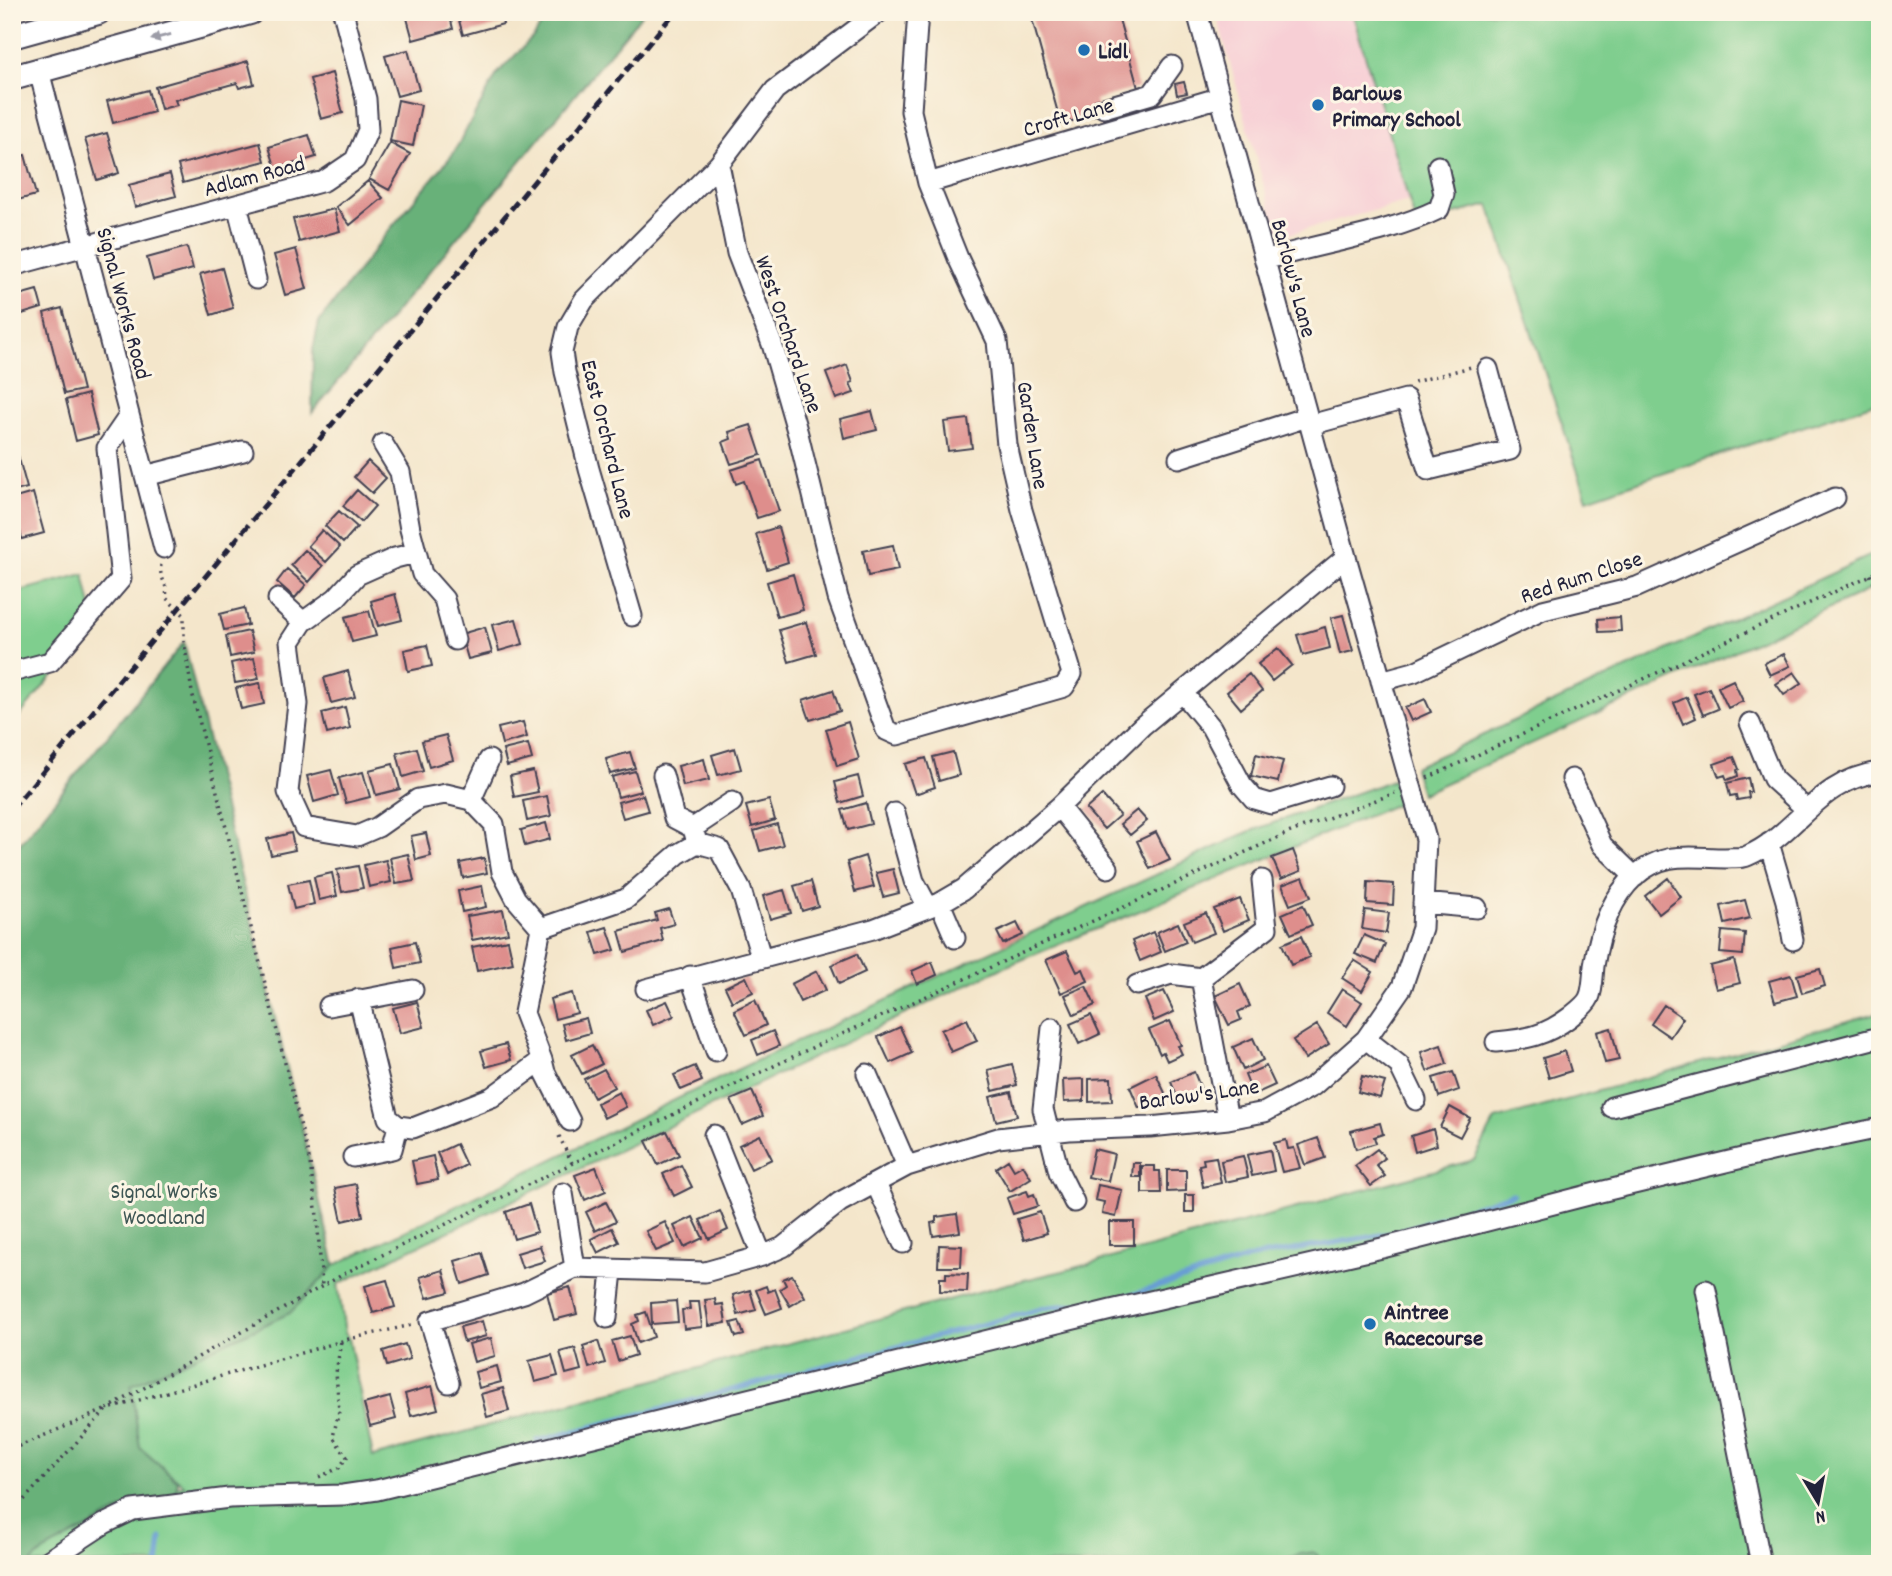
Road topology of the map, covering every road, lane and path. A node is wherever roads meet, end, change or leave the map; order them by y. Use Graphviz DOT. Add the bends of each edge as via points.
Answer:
graph roads {
  1 [pos="97,12"];
  2 [pos="250,12"];
  3 [pos="343,12"];
  4 [pos="879,12"];
  5 [pos="918,12"];
  6 [pos="1196,12"];
  7 [pos="12,36"];
  8 [pos="1172,66"];
  9 [pos="39,71"];
  10 [pos="12,78"];
  11 [pos="1221,97"];
  12 [pos="1104,108"];
  13 [pos="719,164"];
  14 [pos="1438,166"];
  15 [pos="929,183"];
  16 [pos="237,205"];
  17 [pos="85,245"];
  18 [pos="1265,260"];
  19 [pos="12,266"];
  20 [pos="256,279"];
  21 [pos="1488,369"];
  22 [pos="1406,398"];
  23 [pos="129,416"];
  24 [pos="1309,421"];
  25 [pos="383,444"];
  26 [pos="243,451"];
  27 [pos="1179,458"];
  28 [pos="145,476"];
  29 [pos="1835,498"];
  30 [pos="164,548"];
  31 [pos="415,553"];
  32 [pos="1346,557"];
  33 [pos="1880,571"];
  34 [pos="1870,575"];
  35 [pos="1880,592"];
  36 [pos="278,599"];
  37 [pos="632,616"];
  38 [pos="303,622"];
  39 [pos="455,640"];
  40 [pos="12,672"];
  41 [pos="1381,681"];
  42 [pos="1183,693"];
  43 [pos="1750,723"];
  44 [pos="886,730"];
  45 [pos="489,760"];
  46 [pos="1880,772"];
  47 [pos="663,775"];
  48 [pos="1572,779"];
  49 [pos="1411,785"];
  50 [pos="1330,786"];
  51 [pos="471,800"];
  52 [pos="732,802"];
  53 [pos="1059,807"];
  54 [pos="1806,809"];
  55 [pos="895,813"];
  56 [pos="695,835"];
  57 [pos="1769,843"];
  58 [pos="1108,868"];
  59 [pos="1635,877"];
  60 [pos="1262,880"];
  61 [pos="1423,904"];
  62 [pos="934,905"];
  63 [pos="1477,908"];
  64 [pos="541,928"];
  65 [pos="954,938"];
  66 [pos="1793,940"];
  67 [pos="761,957"];
  68 [pos="690,976"];
  69 [pos="1201,978"];
  70 [pos="1137,985"];
  71 [pos="413,989"];
  72 [pos="646,989"];
  73 [pos="359,999"];
  74 [pos="329,1006"];
  75 [pos="1052,1028"];
  76 [pos="1880,1037"];
  77 [pos="1366,1039"];
  78 [pos="1496,1042"];
  79 [pos="716,1051"];
  80 [pos="542,1060"];
  81 [pos="867,1074"];
  82 [pos="1416,1100"];
  83 [pos="1612,1107"];
  84 [pos="1228,1119"];
  85 [pos="570,1121"];
  86 [pos="398,1126"];
  87 [pos="1880,1128"];
  88 [pos="1049,1132"];
  89 [pos="714,1135"];
  90 [pos="353,1157"];
  91 [pos="907,1166"];
  92 [pos="876,1184"];
  93 [pos="563,1193"];
  94 [pos="1074,1202"];
  95 [pos="902,1243"];
  96 [pos="762,1256"];
  97 [pos="575,1268"];
  98 [pos="612,1271"];
  99 [pos="322,1286"];
  100 [pos="1706,1290"];
  101 [pos="607,1318"];
  102 [pos="430,1321"];
  103 [pos="341,1341"];
  104 [pos="449,1382"];
  105 [pos="107,1409"];
  106 [pos="12,1449"];
  107 [pos="347,1457"];
  108 [pos="12,1513"];
  109 [pos="43,1564"];
  110 [pos="1761,1564"];
  1 -- 7 [label="main road"];
  2 -- 9 [label="main road, one-way"];
  3 -- 16 [label="street, Adlam Road" via="367,109 368,130 355,160 324,181"];
  4 -- 13 [label="street" via="775,90"];
  5 -- 15 [label="street, Garden Lane" via="911,111"];
  6 -- 11 [label="street, Barlow's Lane"];
  8 -- 12 [label="street" via="1152,94"];
  9 -- 10 [label="main road"];
  9 -- 17 [label="street, Signal Works Road"];
  11 -- 15 [label="street, Croft Lane"];
  11 -- 18 [label="street, Barlow's Lane"];
  13 -- 37 [label="street, East Orchard Lane" via="584,300 568,327 562,352 589,469"];
  13 -- 44 [label="street, West Orchard Lane" via="737,253 772,344 838,598"];
  14 -- 18 [label="street" via="1444,194 1439,209"];
  15 -- 44 [label="street, Garden Lane" via="997,341 1007,445 1021,510 1072,674 1064,687 897,735"];
  16 -- 17 [label="street, Adlam Road"];
  16 -- 20 [label="street"];
  17 -- 19 [label="street, Adlam Road"];
  17 -- 23 [label="street, Signal Works Road"];
  18 -- 24 [label="street, Barlow's Lane"];
  21 -- 22 [label="path" via="1488,362 1402,386"];
  21 -- 22 [label="street" via="1510,450 1429,470"];
  22 -- 24 [label="street"];
  23 -- 28 [label="street, Signal Works Road"];
  23 -- 40 [label="street" via="107,448 121,579 50,662"];
  24 -- 27 [label="street"];
  24 -- 32 [label="street, Barlow's Lane"];
  25 -- 31 [label="street" via="400,472"];
  26 -- 28 [label="street"];
  28 -- 30 [label="street, Signal Works Road"];
  29 -- 41 [label="street, Red Rum Close" via="1637,587 1543,610 1415,672"];
  30 -- 99 [label="path" via="159,572 168,589 166,598 184,615 192,692 310,1163"];
  31 -- 38 [label="street" via="357,575 336,598"];
  31 -- 39 [label="street" via="422,574 444,599"];
  32 -- 41 [label="street, Barlow's Lane"];
  32 -- 42 [label="street"];
  33 -- 34 [label="path"];
  34 -- 35 [label="path"];
  34 -- 49 [label="path"];
  36 -- 38 [label="street"];
  38 -- 51 [label="street" via="290,642 298,704 288,792 304,827 357,836 418,799 446,794"];
  41 -- 49 [label="street, Barlow's Lane"];
  42 -- 50 [label="street" via="1211,727 1254,799 1271,804"];
  42 -- 53 [label="street"];
  43 -- 54 [label="street" via="1773,779"];
  45 -- 51 [label="street"];
  46 -- 54 [label="street" via="1861,774"];
  47 -- 56 [label="street" via="674,818"];
  48 -- 59 [label="street" via="1602,845"];
  49 -- 61 [label="street, Barlow's Lane" via="1426,839"];
  49 -- 99 [label="path" via="1288,832 807,1050"];
  51 -- 64 [label="street" via="494,824 502,872"];
  52 -- 56 [label="street"];
  53 -- 58 [label="street"];
  53 -- 62 [label="street" via="964,889"];
  54 -- 57 [label="street"];
  55 -- 62 [label="street" via="914,881"];
  56 -- 64 [label="street" via="626,899"];
  56 -- 67 [label="street" via="719,849 741,890"];
  57 -- 59 [label="street" via="1744,857 1658,860"];
  57 -- 66 [label="street"];
  59 -- 78 [label="street" via="1613,901 1597,948 1589,998 1543,1034"];
  60 -- 69 [label="street" via="1266,928"];
  61 -- 63 [label="street"];
  61 -- 77 [label="street, Barlow's Lane" via="1422,928 1402,987"];
  62 -- 65 [label="street"];
  62 -- 67 [label="street" via="873,929"];
  64 -- 80 [label="street" via="524,1013"];
  67 -- 68 [label="street"];
  68 -- 72 [label="street"];
  68 -- 79 [label="street"];
  69 -- 70 [label="street" via="1171,974"];
  69 -- 84 [label="street"];
  71 -- 73 [label="street"];
  73 -- 74 [label="street"];
  73 -- 86 [label="street" via="388,1118"];
  75 -- 88 [label="street" via="1043,1109"];
  76 -- 83 [label="street"];
  77 -- 82 [label="street" via="1399,1065"];
  77 -- 84 [label="street, Barlow's Lane" via="1313,1086 1265,1112"];
  80 -- 85 [label="street"];
  80 -- 86 [label="street" via="492,1097 413,1128"];
  81 -- 91 [label="street"];
  84 -- 88 [label="street, Barlow's Lane"];
  86 -- 90 [label="street" via="392,1149"];
  87 -- 109 [label="street" via="377,1490 229,1498 133,1510"];
  88 -- 91 [label="street, Barlow's Lane" via="998,1138"];
  88 -- 94 [label="street" via="1059,1172"];
  89 -- 96 [label="street"];
  91 -- 92 [label="street, Barlow's Lane"];
  92 -- 95 [label="street"];
  92 -- 96 [label="street, Barlow's Lane" via="839,1202 783,1247"];
  93 -- 97 [label="street"];
  96 -- 98 [label="street, Barlow's Lane" via="705,1272"];
  97 -- 98 [label="street, Barlow's Lane"];
  97 -- 102 [label="street" via="524,1293"];
  98 -- 101 [label="street"];
  99 -- 105 [label="path"];
  100 -- 110 [label="street"];
  102 -- 103 [label="path"];
  102 -- 104 [label="street"];
  103 -- 105 [label="path"];
  103 -- 107 [label="path" via="336,1373 339,1411 333,1437"];
  105 -- 106 [label="path"];
  105 -- 108 [label="path"];
}
